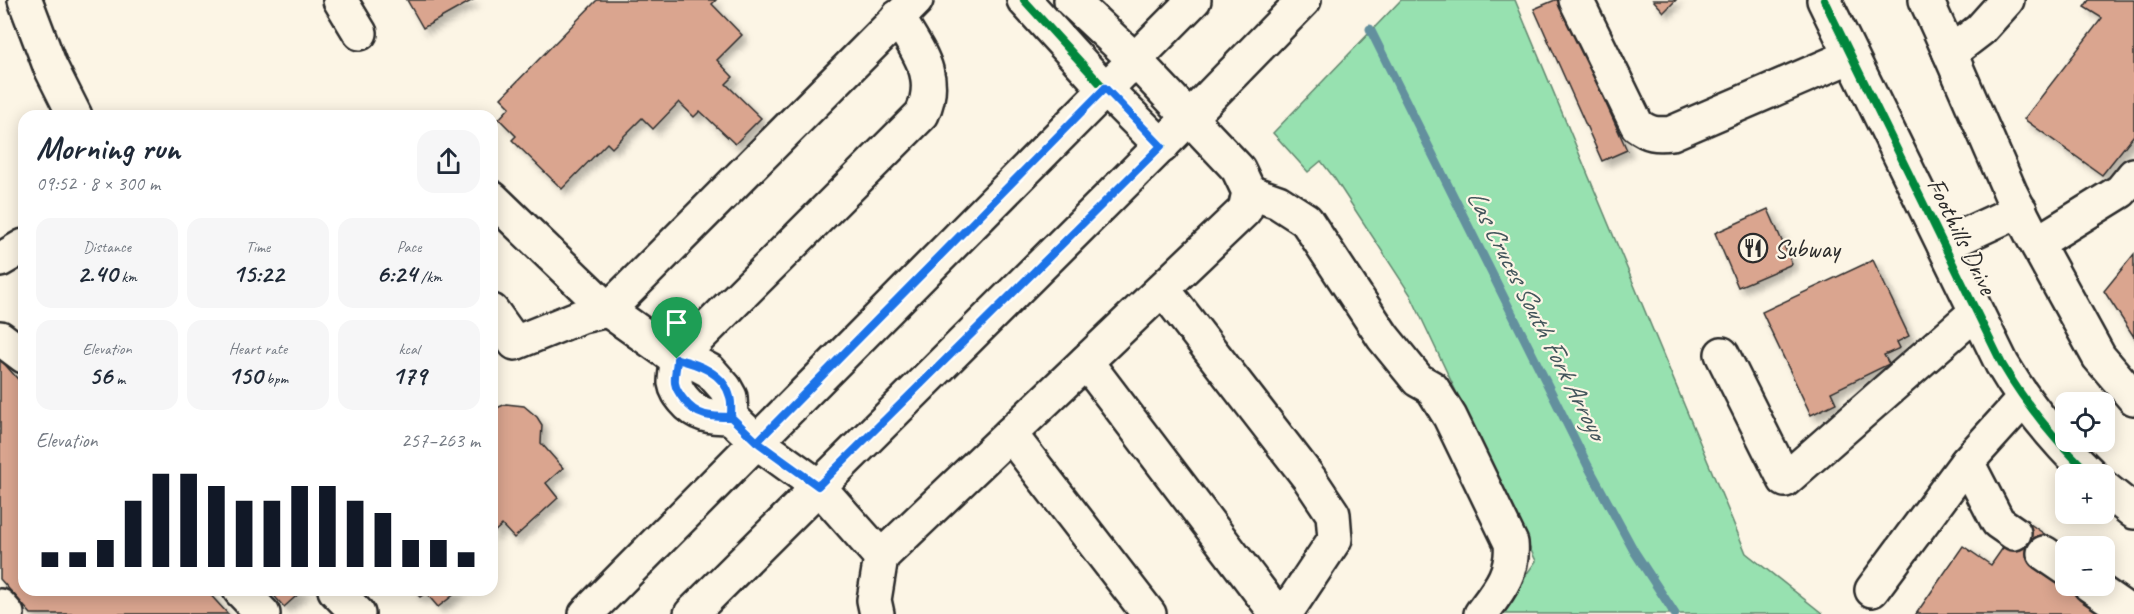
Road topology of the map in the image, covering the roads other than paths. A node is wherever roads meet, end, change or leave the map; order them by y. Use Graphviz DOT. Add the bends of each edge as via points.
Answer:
graph roads {
  1 [pos="25,0"];
  2 [pos="340,0"];
  3 [pos="1024,0"];
  4 [pos="1071,0"];
  5 [pos="1194,0"];
  6 [pos="1304,0"];
  7 [pos="1576,0"];
  8 [pos="1824,0"];
  9 [pos="1926,0"];
  10 [pos="2007,0"];
  11 [pos="907,9"];
  12 [pos="360,33"];
  13 [pos="1949,51"];
  14 [pos="1851,56"];
  15 [pos="1134,59"];
  16 [pos="1105,88"];
  17 [pos="72,110"];
  18 [pos="1189,118"];
  19 [pos="1161,146"];
  20 [pos="2134,175"];
  21 [pos="1249,192"];
  22 [pos="498,204"];
  23 [pos="2020,210"];
  24 [pos="2037,243"];
  25 [pos="1944,245"];
  26 [pos="18,250"];
  27 [pos="0,260"];
  28 [pos="1163,289"];
  29 [pos="608,310"];
  30 [pos="1976,312"];
  31 [pos="498,331"];
  32 [pos="0,338"];
  33 [pos="503,347"];
  34 [pos="18,352"];
  35 [pos="1722,354"];
  36 [pos="677,359"];
  37 [pos="1086,362"];
  38 [pos="2134,398"];
  39 [pos="2024,399"];
  40 [pos="1010,434"];
  41 [pos="757,442"];
  42 [pos="1967,462"];
  43 [pos="2081,464"];
  44 [pos="818,486"];
  45 [pos="2115,497"];
  46 [pos="2134,512"];
  47 [pos="2014,533"];
  48 [pos="881,557"];
  49 [pos="1872,590"];
  50 [pos="246,596"];
  51 [pos="341,596"];
  52 [pos="2106,596"];
  53 [pos="0,606"];
  54 [pos="7,614"];
  55 [pos="263,614"];
  56 [pos="358,614"];
  57 [pos="586,614"];
  58 [pos="691,614"];
  59 [pos="877,614"];
  60 [pos="1149,614"];
  61 [pos="1277,614"];
  62 [pos="1285,614"];
  63 [pos="1481,614"];
  64 [pos="2132,614"];
  1 -- 17 [label="main road"];
  2 -- 12 [label="main road"];
  3 -- 16 [label="main road"];
  4 -- 15 [label="main road"];
  5 -- 15 [label="main road"];
  6 -- 18 [label="main road"];
  7 -- 14 [label="main road" via="1637,125 1648,134 1672,133"];
  8 -- 14 [label="main road, Foothills Drive"];
  9 -- 13 [label="main road"];
  10 -- 13 [label="main road" via="1980,30"];
  11 -- 29 [label="main road"];
  11 -- 36 [label="main road" via="928,69 929,92 922,114"];
  13 -- 23 [label="main road"];
  14 -- 25 [label="main road, Foothills Drive"];
  15 -- 16 [label="main road"];
  15 -- 18 [label="main road"];
  16 -- 19 [label="main road"];
  16 -- 41 [label="main road"];
  18 -- 19 [label="main road"];
  18 -- 21 [label="main road" via="1238,169"];
  19 -- 44 [label="main road"];
  20 -- 24 [label="main road" via="2121,191"];
  21 -- 28 [label="main road" via="1245,210"];
  21 -- 63 [label="main road" via="1278,202 1306,220 1383,337 1418,380 1432,388 1450,417 1511,543 1507,578"];
  22 -- 29 [label="main road"];
  23 -- 24 [label="main road"];
  23 -- 25 [label="main road"];
  24 -- 38 [label="main road" via="2099,357"];
  25 -- 30 [label="main road, Foothills Drive"];
  26 -- 27 [label="main road"];
  28 -- 37 [label="main road"];
  28 -- 62 [label="main road" via="1333,514 1335,539"];
  29 -- 33 [label="main road"];
  29 -- 36 [label="main road"];
  30 -- 35 [label="main road" via="1785,480"];
  30 -- 39 [label="main road, Foothills Drive"];
  31 -- 33 [label="main road"];
  32 -- 34 [label="main road"];
  36 -- 41 [label="main road" via="710,371 730,397 731,417"];
  37 -- 40 [label="main road"];
  37 -- 61 [label="main road"];
  39 -- 42 [label="main road"];
  39 -- 43 [label="main road, Foothills Drive"];
  40 -- 48 [label="main road"];
  40 -- 60 [label="main road"];
  41 -- 44 [label="main road"];
  41 -- 57 [label="main road"];
  42 -- 47 [label="main road" via="1998,522"];
  42 -- 49 [label="main road"];
  44 -- 48 [label="main road"];
  44 -- 58 [label="main road"];
  45 -- 46 [label="main road"];
  48 -- 59 [label="main road" via="874,600"];
  50 -- 55 [label="main road"];
  51 -- 56 [label="main road"];
  52 -- 64 [label="main road"];
  53 -- 54 [label="main road"];
}
